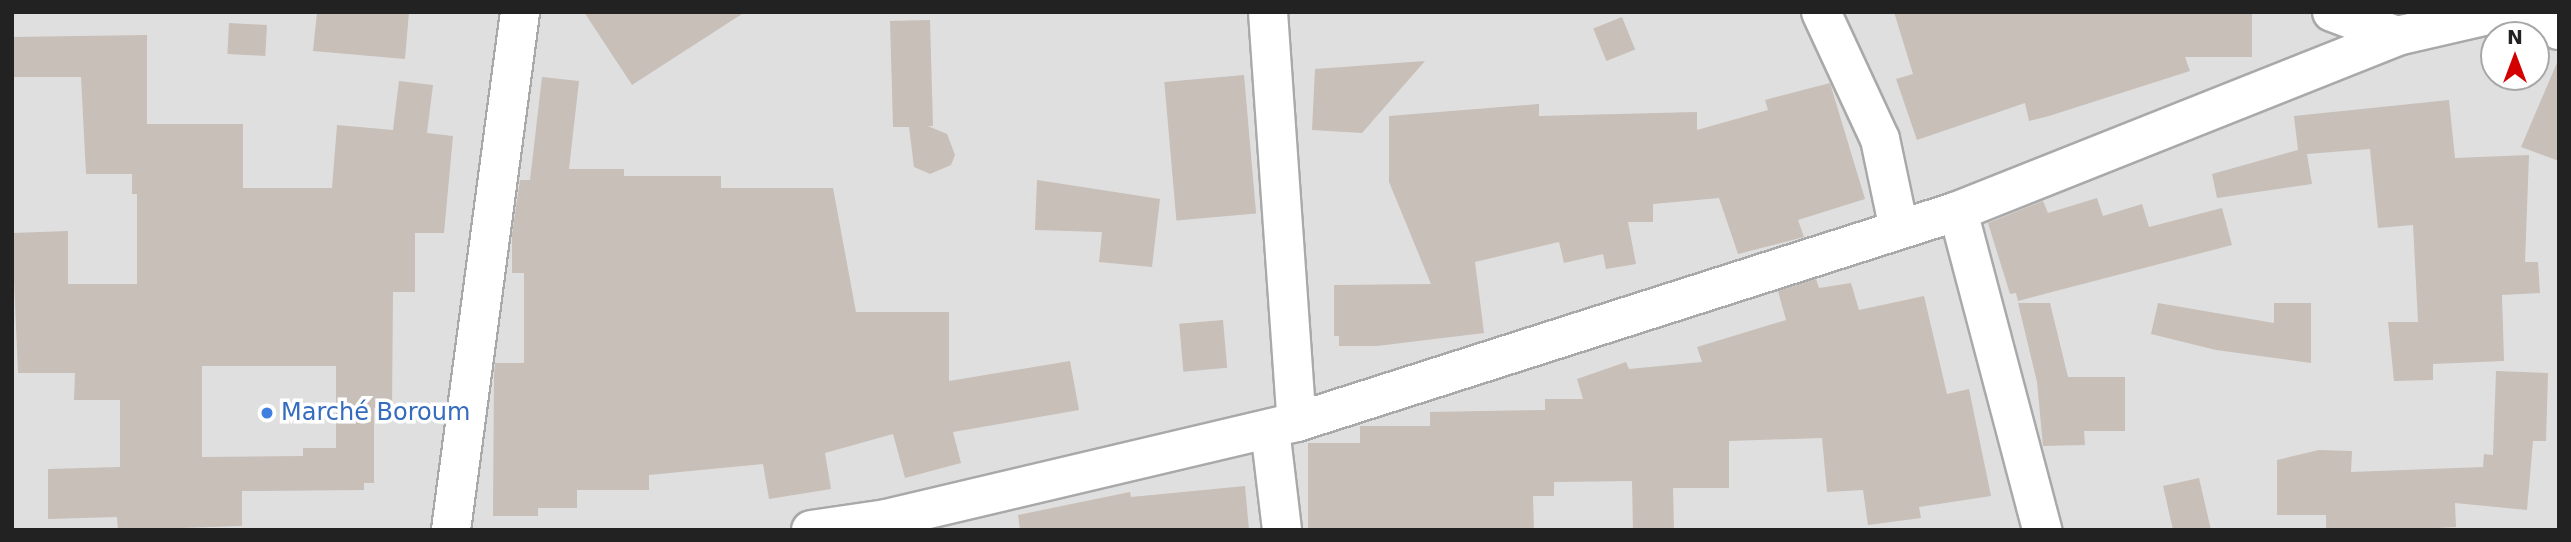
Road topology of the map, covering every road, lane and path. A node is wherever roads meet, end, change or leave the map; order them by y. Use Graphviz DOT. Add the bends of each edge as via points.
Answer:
graph roads {
  1 [pos="520,12"];
  2 [pos="1268,12"];
  3 [pos="1821,12"];
  4 [pos="2332,12"];
  5 [pos="2501,12"];
  6 [pos="2530,12"];
  7 [pos="2559,30"];
  8 [pos="2397,36"];
  9 [pos="1958,211"];
  10 [pos="1899,229"];
  11 [pos="1283,425"];
  12 [pos="887,525"];
  13 [pos="451,530"];
  14 [pos="811,530"];
  15 [pos="1282,530"];
  16 [pos="2042,530"];
  1 -- 13 [label="street"];
  2 -- 11 [label="street"];
  3 -- 10 [label="street" via="1880,139"];
  4 -- 8 [label="street"];
  5 -- 8 [label="street"];
  6 -- 7 [label="street"];
  8 -- 9 [label="street"];
  9 -- 10 [label="street"];
  9 -- 16 [label="street"];
  10 -- 11 [label="street"];
  11 -- 12 [label="street"];
  11 -- 15 [label="street"];
  12 -- 14 [label="street"];
}
